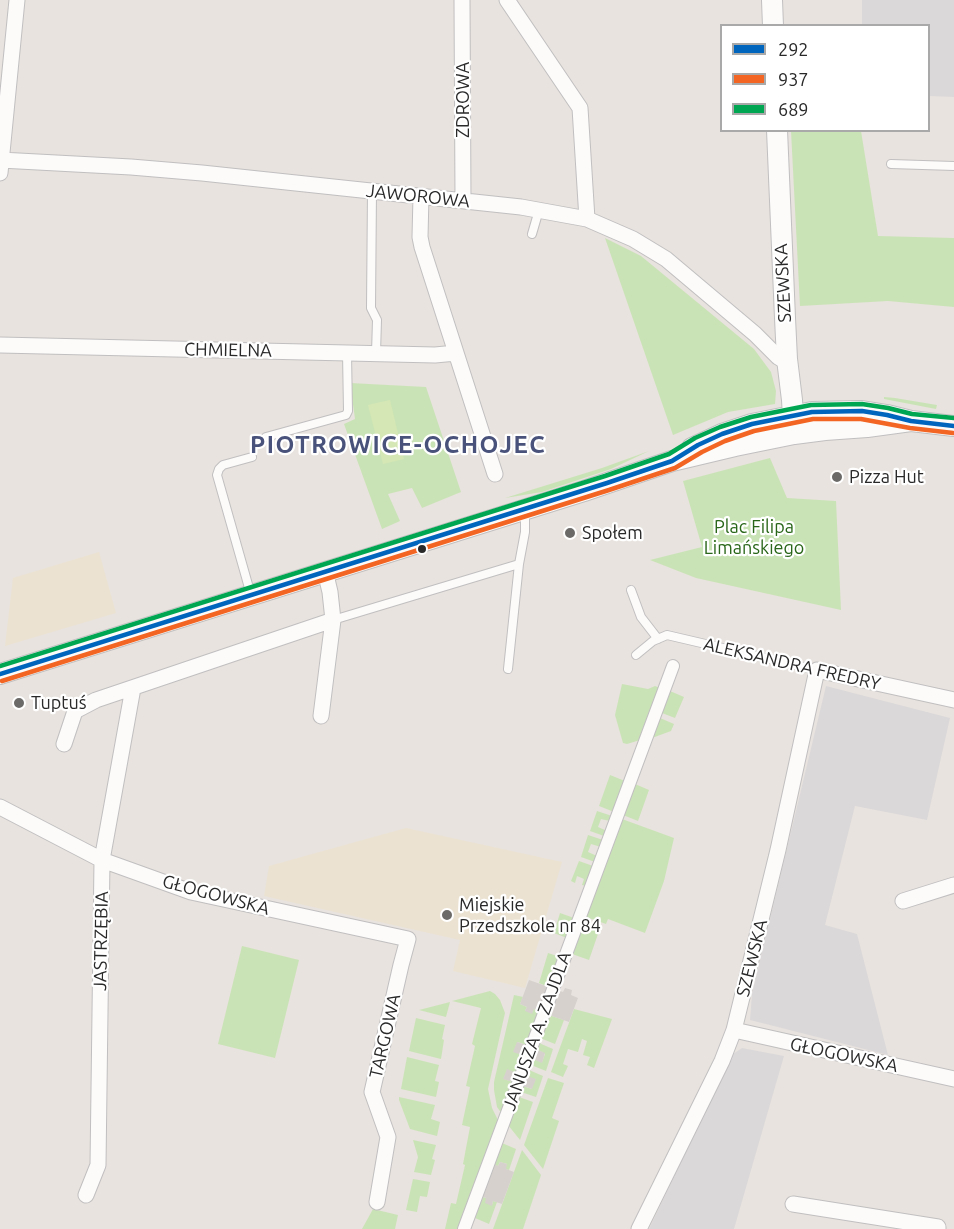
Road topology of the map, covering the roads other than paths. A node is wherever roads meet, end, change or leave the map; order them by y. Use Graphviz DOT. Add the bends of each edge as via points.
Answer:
graph roads {
  1 [pos="17,0"];
  2 [pos="462,0"];
  3 [pos="507,0"];
  4 [pos="772,0"];
  5 [pos="773,24"];
  6 [pos="777,132"];
  7 [pos="1,164"];
  8 [pos="891,164"];
  9 [pos="954,166"];
  10 [pos="372,191"];
  11 [pos="421,196"];
  12 [pos="463,200"];
  13 [pos="539,210"];
  14 [pos="587,219"];
  15 [pos="532,234"];
  16 [pos="0,345"];
  17 [pos="347,353"];
  18 [pos="376,353"];
  19 [pos="456,353"];
  20 [pos="787,359"];
  21 [pos="794,425"];
  22 [pos="954,426"];
  23 [pos="266,437"];
  24 [pos="252,457"];
  25 [pos="495,474"];
  26 [pos="525,509"];
  27 [pos="519,564"];
  28 [pos="325,571"];
  29 [pos="631,590"];
  30 [pos="251,595"];
  31 [pos="333,620"];
  32 [pos="658,639"];
  33 [pos="636,655"];
  34 [pos="673,666"];
  35 [pos="508,669"];
  36 [pos="817,670"];
  37 [pos="0,674"];
  38 [pos="133,688"];
  39 [pos="954,700"];
  40 [pos="321,716"];
  41 [pos="64,744"];
  42 [pos="0,807"];
  43 [pos="102,860"];
  44 [pos="954,885"];
  45 [pos="903,901"];
  46 [pos="408,939"];
  47 [pos="734,1030"];
  48 [pos="954,1079"];
  49 [pos="86,1195"];
  50 [pos="377,1202"];
  51 [pos="793,1204"];
  52 [pos="938,1228"];
  53 [pos="464,1229"];
  54 [pos="639,1229"];
  1 -- 7 [label="street"];
  2 -- 12 [label="street, ZDROWA"];
  3 -- 14 [label="street" via="580,108"];
  4 -- 5 [label="street"];
  6 -- 20 [label="street, SZEWSKA"];
  7 -- 10 [label="street, JAWOROWA" via="132,167"];
  8 -- 9 [label="lane"];
  10 -- 11 [label="street, JAWOROWA"];
  10 -- 18 [label="lane"];
  11 -- 12 [label="street, JAWOROWA"];
  11 -- 19 [label="street" via="420,237"];
  12 -- 13 [label="street, JAWOROWA"];
  13 -- 14 [label="street, JAWOROWA"];
  13 -- 15 [label="lane"];
  14 -- 20 [label="street, JAWOROWA" via="666,259 778,357"];
  16 -- 17 [label="street, CHMIELNA"];
  17 -- 18 [label="street, CHMIELNA"];
  17 -- 23 [label="lane" via="346,415"];
  18 -- 19 [label="street, CHMIELNA"];
  19 -- 25 [label="street"];
  20 -- 21 [label="street, SZEWSKA"];
  21 -- 22 [label="street" via="838,428 911,421"];
  21 -- 26 [label="street"];
  24 -- 30 [label="lane" via="223,465 217,475"];
  26 -- 27 [label="lane"];
  26 -- 28 [label="street"];
  27 -- 31 [label="lane"];
  27 -- 35 [label="lane"];
  28 -- 30 [label="street"];
  28 -- 31 [label="street"];
  29 -- 32 [label="lane" via="641,617"];
  30 -- 37 [label="street"];
  31 -- 38 [label="street"];
  31 -- 40 [label="street"];
  32 -- 33 [label="lane"];
  32 -- 36 [label="lane, ALEKSANDRA FREDRY" via="668,635"];
  34 -- 53 [label="street, JANUSZA A. ZAJDLA"];
  36 -- 39 [label="street, ALEKSANDRA FREDRY"];
  36 -- 47 [label="street, SZEWSKA"];
  38 -- 41 [label="street" via="75,711"];
  38 -- 43 [label="street, JASTRZĘBIA"];
  42 -- 43 [label="street, GŁOGOWSKA"];
  43 -- 46 [label="street, GŁOGOWSKA" via="191,892"];
  43 -- 49 [label="street, JASTRZĘBIA" via="98,1165"];
  44 -- 45 [label="street"];
  46 -- 50 [label="street, TARGOWA" via="372,1092 388,1137"];
  47 -- 48 [label="street, GŁOGOWSKA"];
  47 -- 54 [label="street, SZEWSKA"];
  51 -- 52 [label="street"];
}
